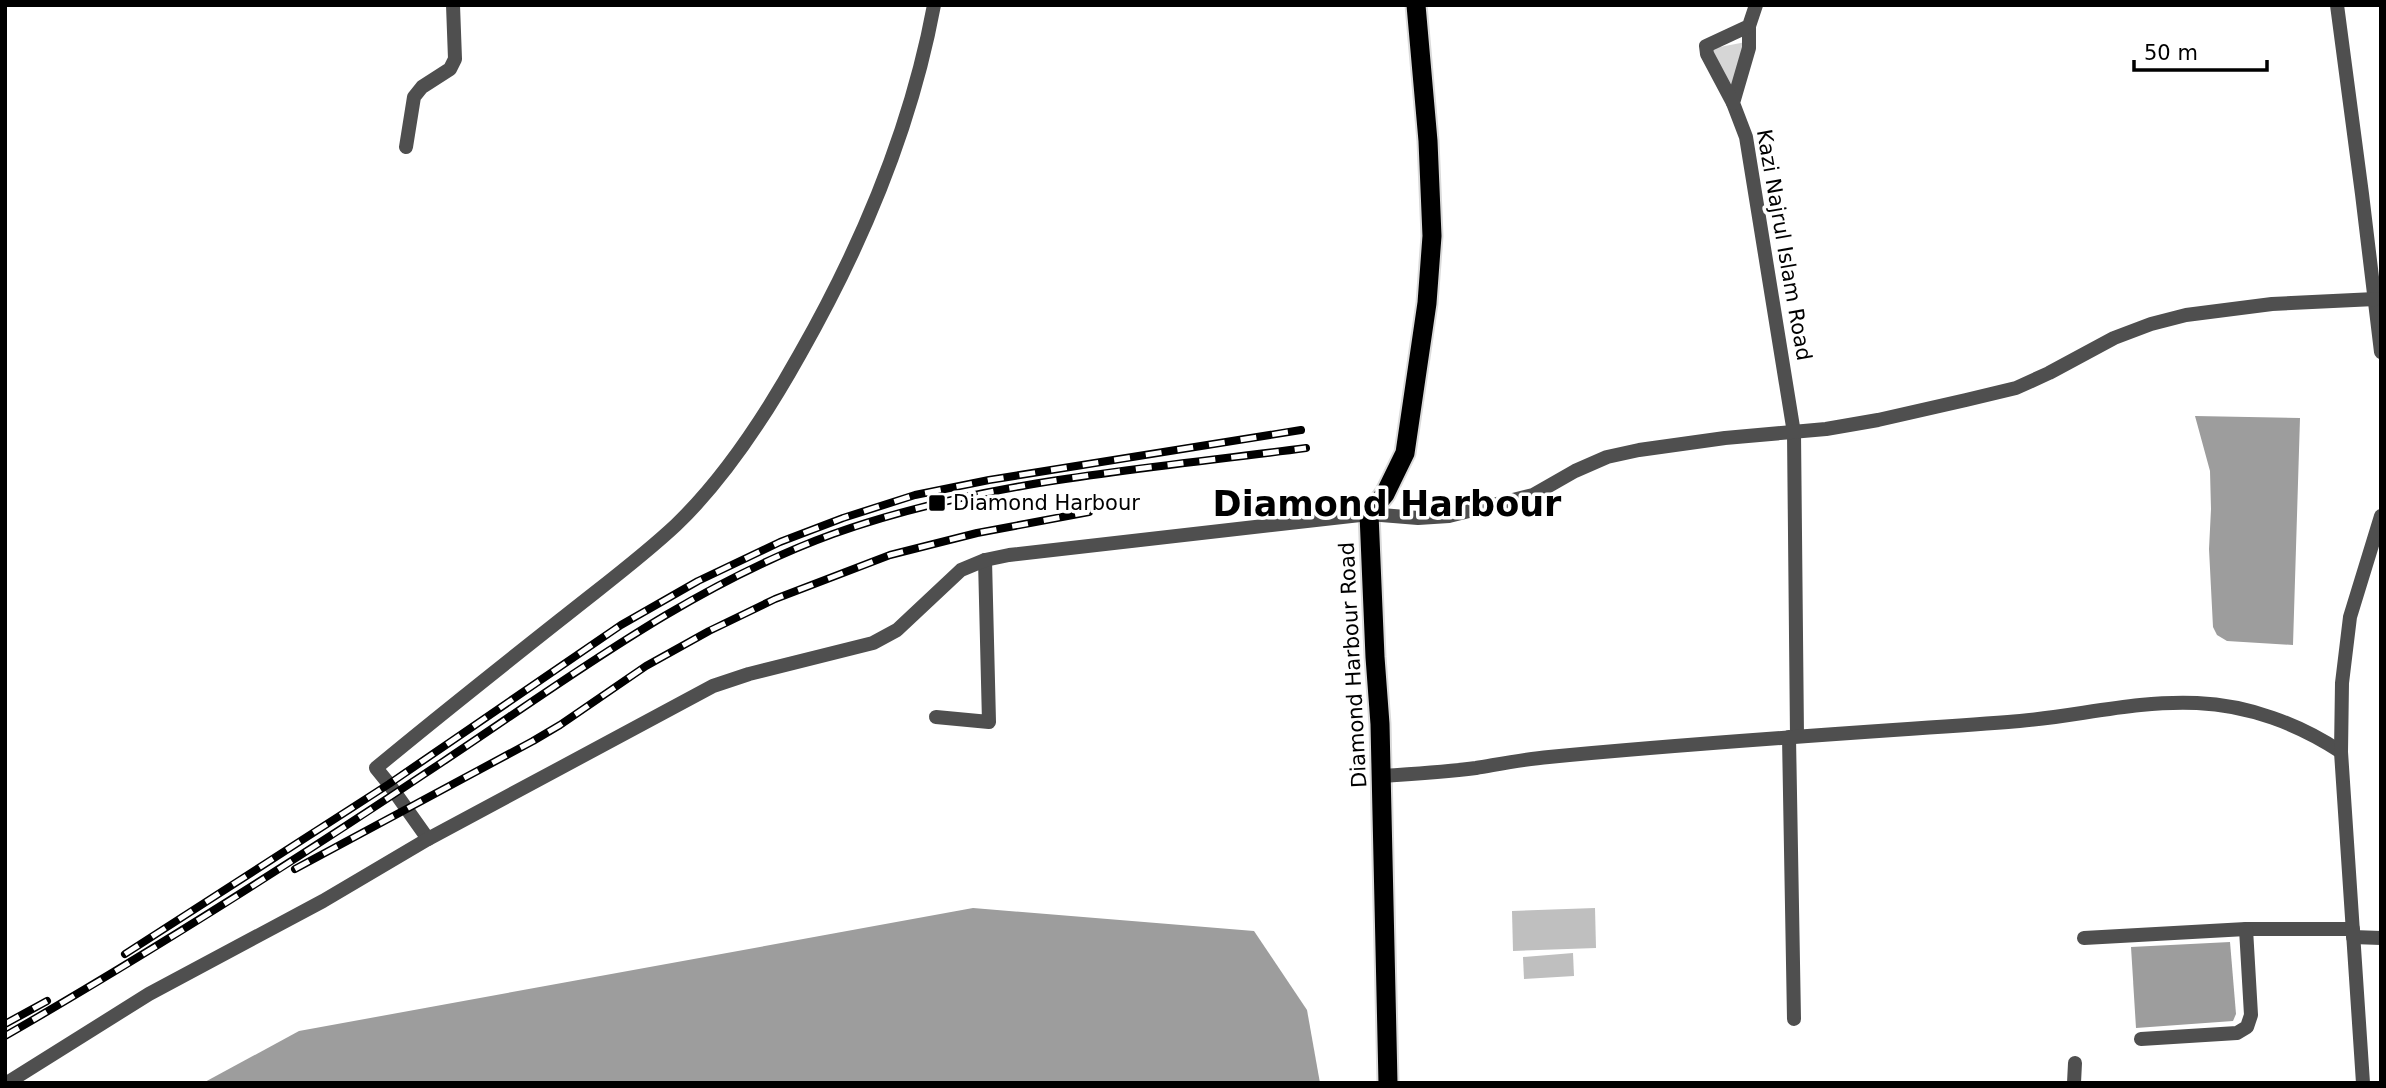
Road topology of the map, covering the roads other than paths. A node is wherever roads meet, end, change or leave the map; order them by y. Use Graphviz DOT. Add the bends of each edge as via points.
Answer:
graph roads {
  1 [pos="453,5"];
  2 [pos="934,5"];
  3 [pos="1416,5"];
  4 [pos="1756,5"];
  5 [pos="2337,5"];
  6 [pos="1749,26"];
  7 [pos="1733,103"];
  8 [pos="406,147"];
  9 [pos="2375,299"];
  10 [pos="2381,352"];
  11 [pos="1794,433"];
  12 [pos="1369,514"];
  13 [pos="2381,516"];
  14 [pos="985,560"];
  15 [pos="936,718"];
  16 [pos="1793,737"];
  17 [pos="2340,752"];
  18 [pos="1381,776"];
  19 [pos="428,839"];
  20 [pos="2246,929"];
  21 [pos="2353,933"];
  22 [pos="2084,938"];
  23 [pos="2381,938"];
  24 [pos="1794,1019"];
  25 [pos="2141,1040"];
  26 [pos="2075,1063"];
  27 [pos="7,1083"];
  28 [pos="1388,1083"];
  29 [pos="2074,1083"];
  30 [pos="2363,1083"];
  1 -- 8 [label="street" via="455,59 450,69 414,97"];
  2 -- 19 [label="street" via="920,68 867,225 820,319 756,427 677,524 376,768"];
  3 -- 12 [label="highway, Diamond Harbour Road" via="1432,236 1427,303 1405,453 1385,494"];
  4 -- 6 [label="street"];
  5 -- 9 [label="street"];
  6 -- 7 [label="street" via="1749,48"];
  6 -- 7 [label="street, Kazi Najrul Islam Road" via="1706,46"];
  7 -- 11 [label="street, Kazi Najrul Islam Road" via="1746,137"];
  9 -- 10 [label="street"];
  9 -- 11 [label="street" via="2272,304 2151,324 2113,338 2016,388 1878,420"];
  11 -- 12 [label="street" via="1686,442 1606,457 1533,495 1449,516"];
  11 -- 16 [label="street, Kazi Najrul Islam Road"];
  12 -- 14 [label="street"];
  12 -- 18 [label="highway, Diamond Harbour Road"];
  13 -- 17 [label="street" via="2350,617"];
  14 -- 15 [label="street" via="989,722"];
  14 -- 19 [label="street" via="961,570 897,630 873,643 713,686"];
  16 -- 17 [label="street" via="2198,703 2246,710 2295,726"];
  16 -- 18 [label="street"];
  16 -- 24 [label="street, Kazi Najrul Islam Road"];
  17 -- 21 [label="street"];
  18 -- 28 [label="highway, Diamond Harbour Road"];
  19 -- 27 [label="street" via="149,994"];
  20 -- 21 [label="street"];
  20 -- 22 [label="street"];
  20 -- 25 [label="street" via="2251,1015 2247,1027 2237,1033"];
  21 -- 23 [label="street"];
  21 -- 30 [label="street"];
  26 -- 29 [label="street"];
}
